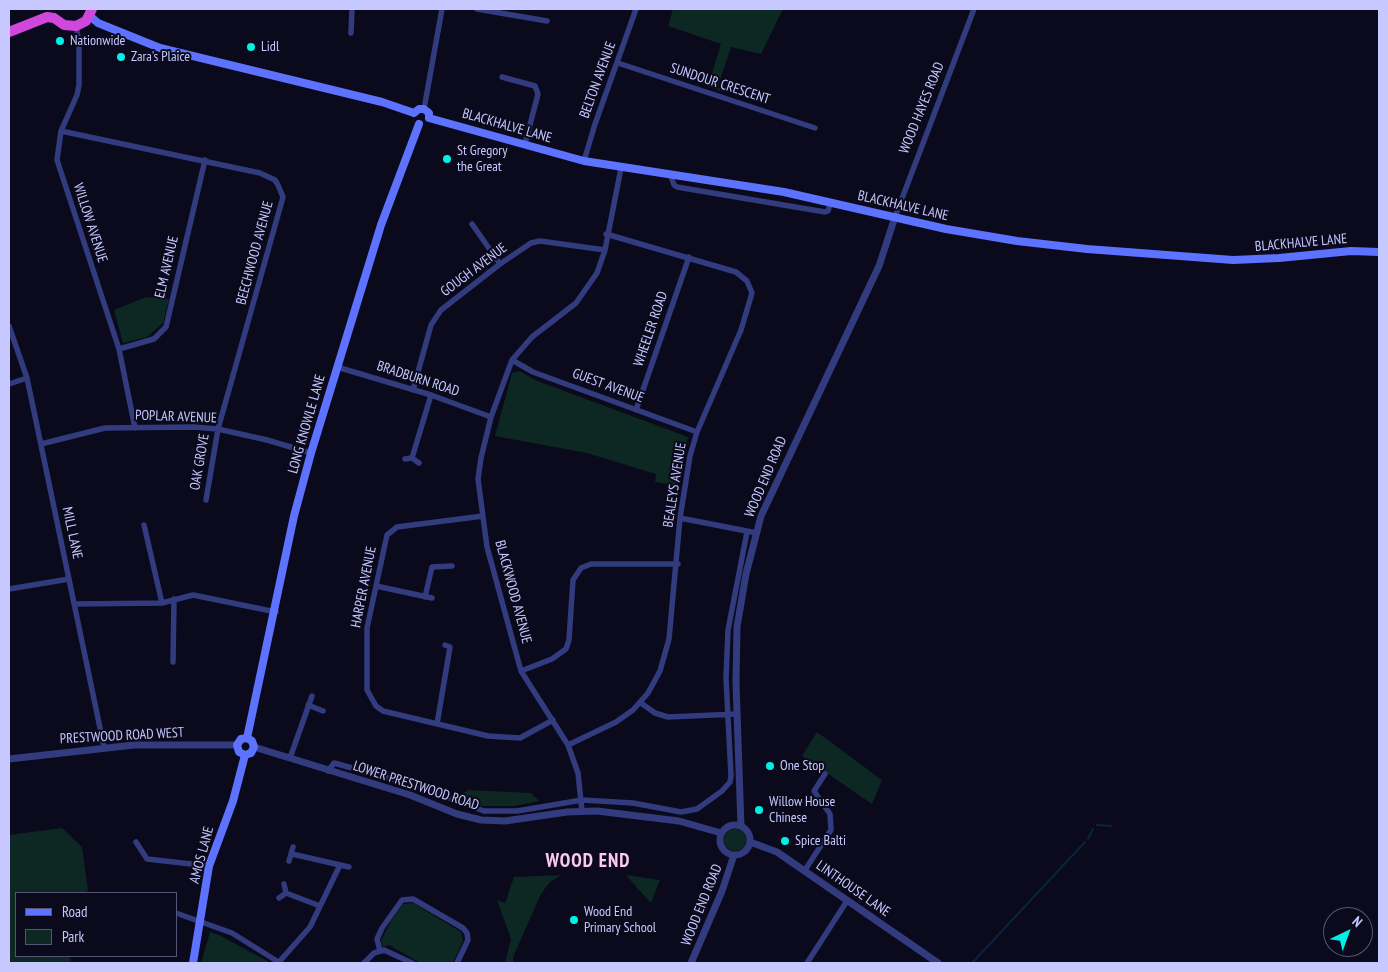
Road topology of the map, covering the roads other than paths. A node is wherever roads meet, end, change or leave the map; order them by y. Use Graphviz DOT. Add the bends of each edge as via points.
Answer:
graph roads {
  1 [pos="50,9"];
  2 [pos="352,9"];
  3 [pos="442,9"];
  4 [pos="477,9"];
  5 [pos="636,9"];
  6 [pos="974,9"];
  7 [pos="91,12"];
  8 [pos="38,20"];
  9 [pos="57,20"];
  10 [pos="547,21"];
  11 [pos="76,26"];
  12 [pos="9,32"];
  13 [pos="351,33"];
  14 [pos="618,63"];
  15 [pos="502,77"];
  16 [pos="424,109"];
  17 [pos="414,113"];
  18 [pos="429,118"];
  19 [pos="419,124"];
  20 [pos="815,128"];
  21 [pos="61,131"];
  22 [pos="525,144"];
  23 [pos="205,160"];
  24 [pos="584,161"];
  25 [pos="621,168"];
  26 [pos="671,176"];
  27 [pos="831,202"];
  28 [pos="895,217"];
  29 [pos="472,224"];
  30 [pos="606,234"];
  31 [pos="605,250"];
  32 [pos="1379,252"];
  33 [pos="689,257"];
  34 [pos="500,264"];
  35 [pos="9,326"];
  36 [pos="118,349"];
  37 [pos="512,360"];
  38 [pos="337,367"];
  39 [pos="27,378"];
  40 [pos="9,384"];
  41 [pos="413,390"];
  42 [pos="431,395"];
  43 [pos="636,410"];
  44 [pos="492,417"];
  45 [pos="135,428"];
  46 [pos="218,429"];
  47 [pos="697,432"];
  48 [pos="41,444"];
  49 [pos="310,453"];
  50 [pos="412,458"];
  51 [pos="405,459"];
  52 [pos="419,463"];
  53 [pos="206,500"];
  54 [pos="483,516"];
  55 [pos="680,518"];
  56 [pos="144,525"];
  57 [pos="747,532"];
  58 [pos="757,533"];
  59 [pos="678,564"];
  60 [pos="452,566"];
  61 [pos="69,579"];
  62 [pos="376,586"];
  63 [pos="9,589"];
  64 [pos="425,596"];
  65 [pos="432,598"];
  66 [pos="174,599"];
  67 [pos="162,603"];
  68 [pos="74,604"];
  69 [pos="276,612"];
  70 [pos="445,645"];
  71 [pos="173,662"];
  72 [pos="522,670"];
  73 [pos="312,696"];
  74 [pos="641,703"];
  75 [pos="308,705"];
  76 [pos="323,711"];
  77 [pos="728,714"];
  78 [pos="737,714"];
  79 [pos="553,720"];
  80 [pos="437,724"];
  81 [pos="248,738"];
  82 [pos="237,745"];
  83 [pos="568,745"];
  84 [pos="104,747"];
  85 [pos="254,747"];
  86 [pos="245,755"];
  87 [pos="290,758"];
  88 [pos="9,759"];
  89 [pos="328,770"];
  90 [pos="825,774"];
  91 [pos="582,800"];
  92 [pos="582,811"];
  93 [pos="741,826"];
  94 [pos="721,834"];
  95 [pos="136,842"];
  96 [pos="750,842"];
  97 [pos="293,847"];
  98 [pos="292,854"];
  99 [pos="734,855"];
  100 [pos="289,861"];
  101 [pos="340,865"];
  102 [pos="209,866"];
  103 [pos="349,867"];
  104 [pos="805,870"];
  105 [pos="284,884"];
  106 [pos="286,893"];
  107 [pos="279,898"];
  108 [pos="847,901"];
  109 [pos="320,906"];
  110 [pos="178,914"];
  111 [pos="200,922"];
  112 [pos="380,952"];
  113 [pos="193,963"];
  114 [pos="279,963"];
  115 [pos="364,963"];
  116 [pos="412,963"];
  117 [pos="456,963"];
  118 [pos="692,963"];
  119 [pos="807,963"];
  120 [pos="938,963"];
  1 -- 8 [label="highway"];
  1 -- 9 [label="highway"];
  2 -- 13 [label="street"];
  3 -- 16 [label="street"];
  4 -- 10 [label="street"];
  5 -- 14 [label="street, BELTON AVENUE"];
  6 -- 28 [label="street, WOOD HAYES ROAD"];
  7 -- 11 [label="highway" via="86,21"];
  7 -- 17 [label="main road" via="98,23 160,48 382,102"];
  8 -- 9 [label="highway" via="51,17"];
  8 -- 12 [label="highway"];
  9 -- 11 [label="highway" via="64,25"];
  11 -- 21 [label="street, WILLOW AVENUE" via="79,85"];
  14 -- 20 [label="street, SUNDOUR CRESCENT"];
  14 -- 24 [label="street, BELTON AVENUE"];
  15 -- 22 [label="street" via="535,86 538,94"];
  16 -- 17 [label="main road"];
  16 -- 18 [label="main road"];
  17 -- 19 [label="main road" via="414,120"];
  18 -- 19 [label="main road" via="426,123"];
  18 -- 22 [label="main road, BLACKHALVE LANE"];
  19 -- 38 [label="main road, LONG KNOWLE LANE" via="382,225"];
  21 -- 23 [label="street, BEECHWOOD AVENUE"];
  21 -- 36 [label="street, WILLOW AVENUE" via="57,160"];
  22 -- 24 [label="main road, BLACKHALVE LANE"];
  23 -- 36 [label="street, ELM AVENUE" via="166,327 154,339"];
  23 -- 46 [label="street, BEECHWOOD AVENUE" via="270,177 283,197"];
  24 -- 25 [label="main road, BLACKHALVE LANE"];
  25 -- 26 [label="main road, BLACKHALVE LANE"];
  25 -- 30 [label="street, BLACKWOOD AVENUE"];
  26 -- 27 [label="main road, BLACKHALVE LANE"];
  26 -- 27 [label="street" via="677,187 825,212 828,212"];
  27 -- 28 [label="main road, BLACKHALVE LANE"];
  28 -- 32 [label="main road, BLACKHALVE LANE" via="1018,241 1178,257 1253,260 1350,251"];
  28 -- 58 [label="street, WOOD END ROAD" via="879,266 785,463 761,516"];
  29 -- 34 [label="street"];
  30 -- 31 [label="street, BLACKWOOD AVENUE"];
  30 -- 33 [label="street, BEALEYS AVENUE"];
  31 -- 34 [label="street, GOUGH AVENUE" via="540,241"];
  31 -- 37 [label="street, BLACKWOOD AVENUE" via="594,280 581,298 532,336"];
  33 -- 43 [label="street, WHEELER ROAD"];
  33 -- 47 [label="street, BEALEYS AVENUE" via="736,272 750,286 752,293"];
  34 -- 41 [label="street, GOUGH AVENUE" via="441,310 431,325"];
  35 -- 39 [label="street, MILL LANE"];
  36 -- 45 [label="street, WILLOW AVENUE"];
  37 -- 43 [label="street, GUEST AVENUE" via="533,372"];
  37 -- 44 [label="street, BLACKWOOD AVENUE"];
  38 -- 41 [label="street, BRADBURN ROAD"];
  38 -- 49 [label="main road, LONG KNOWLE LANE"];
  39 -- 40 [label="street"];
  39 -- 48 [label="street, MILL LANE"];
  41 -- 42 [label="street, BRADBURN ROAD"];
  42 -- 44 [label="street, BRADBURN ROAD"];
  42 -- 50 [label="street"];
  43 -- 47 [label="street, GUEST AVENUE"];
  44 -- 54 [label="street, BLACKWOOD AVENUE" via="478,480"];
  45 -- 46 [label="street, POPLAR AVENUE"];
  45 -- 48 [label="street, POPLAR AVENUE" via="105,428"];
  46 -- 49 [label="street, POPLAR AVENUE"];
  46 -- 53 [label="street, OAK GROVE"];
  47 -- 55 [label="street, BEALEYS AVENUE"];
  48 -- 61 [label="street, MILL LANE"];
  49 -- 69 [label="main road, LONG KNOWLE LANE"];
  50 -- 51 [label="street"];
  50 -- 52 [label="street"];
  54 -- 62 [label="street, HARPER AVENUE" via="397,527 387,535"];
  54 -- 72 [label="street, BLACKWOOD AVENUE" via="487,547"];
  55 -- 57 [label="street"];
  55 -- 59 [label="street, BEALEYS AVENUE"];
  56 -- 67 [label="street"];
  57 -- 58 [label="street"];
  57 -- 77 [label="street" via="728,630"];
  58 -- 78 [label="street, WOOD END ROAD" via="737,627"];
  59 -- 72 [label="street" via="590,564 581,568 572,580 566,649 552,659"];
  59 -- 74 [label="street, BEALEYS AVENUE" via="666,656 653,687"];
  60 -- 64 [label="street" via="432,567"];
  61 -- 63 [label="street"];
  61 -- 68 [label="street, MILL LANE"];
  62 -- 64 [label="street"];
  62 -- 80 [label="street, HARPER AVENUE" via="367,628 367,690 376,706 383,711"];
  64 -- 65 [label="street"];
  66 -- 67 [label="street"];
  66 -- 69 [label="street" via="193,595"];
  66 -- 71 [label="street"];
  67 -- 68 [label="street"];
  68 -- 84 [label="street, MILL LANE"];
  69 -- 81 [label="main road, LONG KNOWLE LANE"];
  70 -- 80 [label="street" via="450,647"];
  72 -- 79 [label="street, BLACKWOOD AVENUE"];
  73 -- 75 [label="street"];
  74 -- 77 [label="street" via="668,717"];
  74 -- 83 [label="street, BEALEYS AVENUE" via="616,722"];
  75 -- 76 [label="street"];
  75 -- 87 [label="street"];
  77 -- 78 [label="street"];
  77 -- 91 [label="street" via="730,782 697,809 681,812 633,803"];
  78 -- 93 [label="street, WOOD END ROAD"];
  79 -- 80 [label="street, HARPER AVENUE" via="520,738 508,739"];
  79 -- 83 [label="street, BLACKWOOD AVENUE"];
  81 -- 82 [label="main road" via="241,739"];
  81 -- 85 [label="main road"];
  82 -- 84 [label="street, PRESTWOOD ROAD WEST"];
  82 -- 86 [label="main road" via="239,752"];
  83 -- 91 [label="street, BLACKWOOD AVENUE" via="578,773"];
  84 -- 88 [label="street, PRESTWOOD ROAD WEST"];
  85 -- 86 [label="main road"];
  85 -- 87 [label="street, LOWER PRESTWOOD ROAD"];
  86 -- 102 [label="main road, AMOS LANE" via="233,801"];
  87 -- 89 [label="street, LOWER PRESTWOOD ROAD"];
  89 -- 91 [label="street" via="334,763 414,785 484,811 517,811"];
  89 -- 92 [label="street, LOWER PRESTWOOD ROAD" via="481,820 512,821"];
  90 -- 104 [label="street" via="814,792 830,814 831,830"];
  91 -- 92 [label="street, BLACKWOOD AVENUE"];
  92 -- 94 [label="street, LOWER PRESTWOOD ROAD" via="668,819 703,826"];
  93 -- 94 [label="street" via="729,826"];
  93 -- 96 [label="street" via="749,834"];
  94 -- 99 [label="street" via="722,848"];
  95 -- 102 [label="street" via="147,859"];
  96 -- 99 [label="street" via="745,850"];
  96 -- 104 [label="street, LINTHOUSE LANE" via="777,852"];
  97 -- 98 [label="street"];
  98 -- 100 [label="street"];
  98 -- 101 [label="street"];
  99 -- 118 [label="street, WOOD END ROAD"];
  101 -- 103 [label="street"];
  101 -- 109 [label="street"];
  102 -- 111 [label="main road, AMOS LANE"];
  104 -- 108 [label="street, LINTHOUSE LANE"];
  105 -- 106 [label="street"];
  106 -- 107 [label="street"];
  106 -- 109 [label="street"];
  108 -- 119 [label="street"];
  108 -- 120 [label="street, LINTHOUSE LANE"];
  109 -- 114 [label="street" via="310,927 291,945"];
  110 -- 111 [label="street"];
  111 -- 113 [label="main road, AMOS LANE"];
  111 -- 114 [label="street" via="232,933"];
  112 -- 115 [label="street"];
  112 -- 116 [label="street" via="391,952"];
  112 -- 117 [label="street" via="377,939 382,928 402,900 413,899 467,933 468,940"];
}
